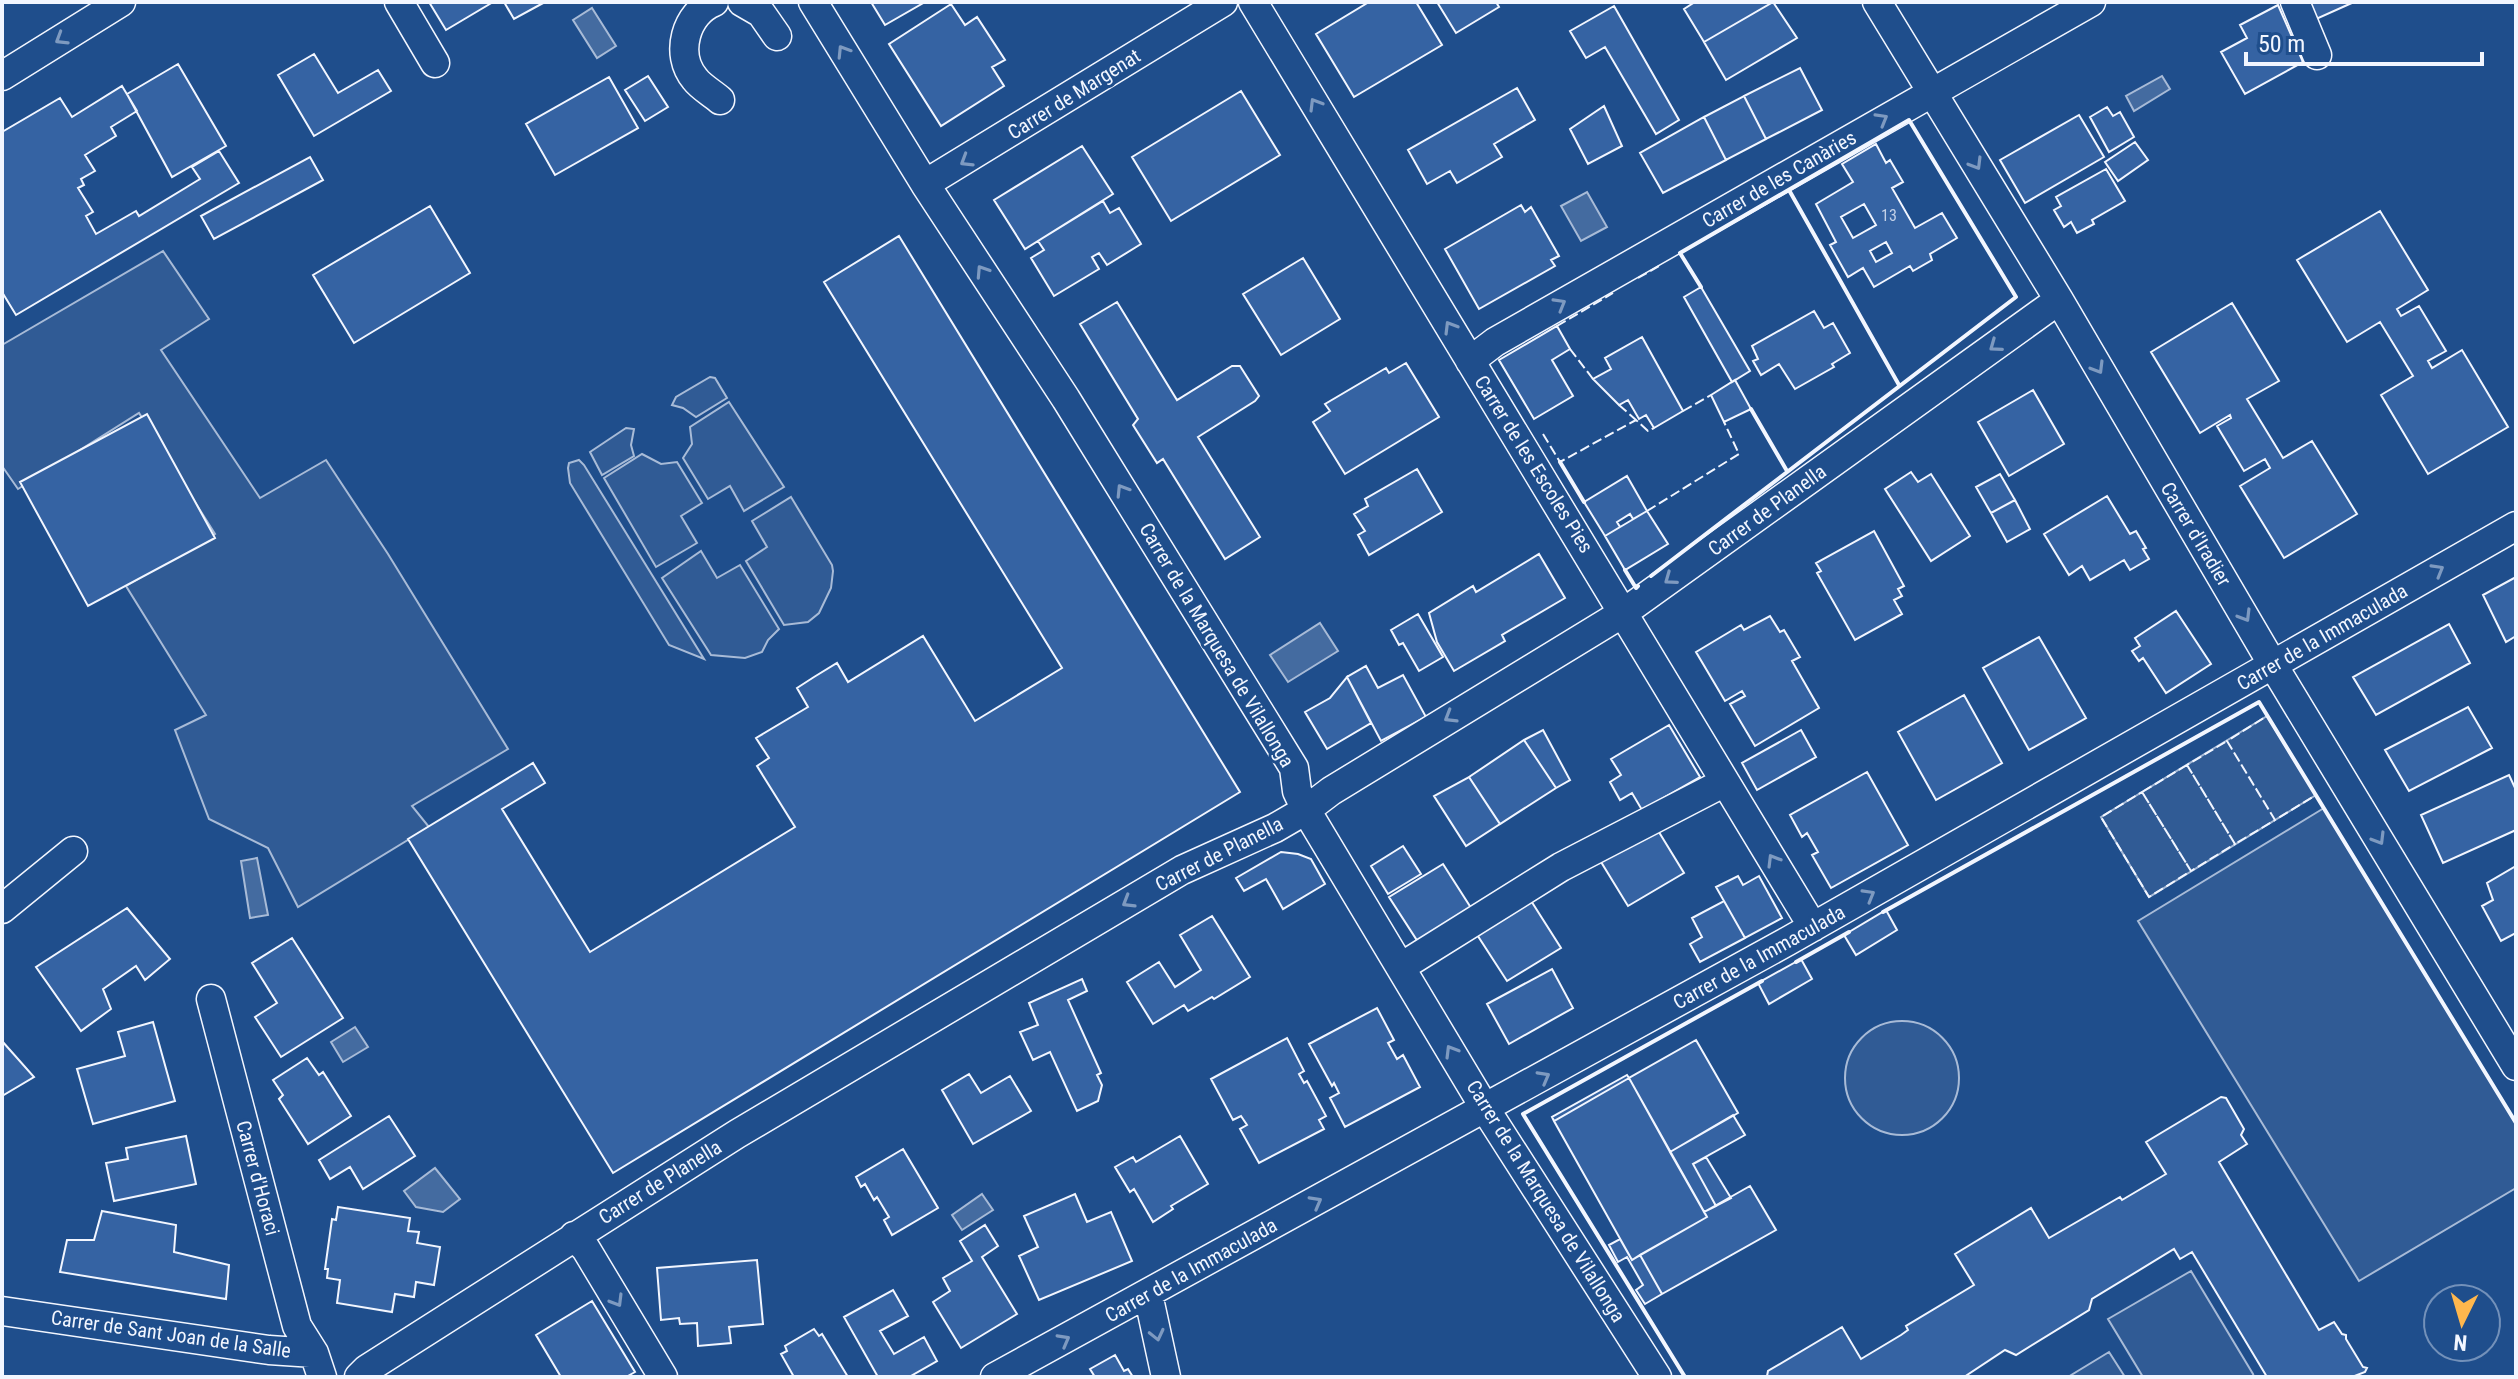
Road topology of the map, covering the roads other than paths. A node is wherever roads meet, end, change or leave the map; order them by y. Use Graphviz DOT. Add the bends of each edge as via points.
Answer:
graph roads {
  1 [pos="121,2"];
  2 [pos="399,2"];
  3 [pos="714,2"];
  4 [pos="742,2"];
  5 [pos="813,2"];
  6 [pos="1223,2"];
  7 [pos="1253,2"];
  8 [pos="1877,2"];
  9 [pos="2091,2"];
  10 [pos="2295,2"];
  11 [pos="777,36"];
  12 [pos="2317,55"];
  13 [pos="435,63"];
  14 [pos="2,76"];
  15 [pos="1932,91"];
  16 [pos="720,100"];
  17 [pos="925,184"];
  18 [pos="2059,300"];
  19 [pos="1470,361"];
  20 [pos="2516,526"];
  21 [pos="1623,613"];
  22 [pos="2273,665"];
  23 [pos="1725,782"];
  24 [pos="1306,810"];
  25 [pos="73,851"];
  26 [pos="2,909"];
  27 [pos="1813,927"];
  28 [pos="1401,967"];
  29 [pos="211,999"];
  30 [pos="2516,1066"];
  31 [pos="1486,1110"];
  32 [pos="574,1236"];
  33 [pos="1148,1294"];
  34 [pos="2,1311"];
  35 [pos="318,1365"];
  36 [pos="359,1377"];
  37 [pos="663,1377"];
  38 [pos="995,1377"];
  39 [pos="1166,1377"];
  40 [pos="1657,1377"];
  1 -- 14 [label="street, one-way"];
  2 -- 13 [label="street"];
  3 -- 16 [label="street" via="690,21 686,62 694,78"];
  4 -- 11 [label="street" via="761,13"];
  17 -- 5 [label="street, Carrer de la Marquesa de Vilallonga, one-way"];
  6 -- 17 [label="street, Carrer de Margenat, one-way"];
  19 -- 7 [label="street, Carrer de les Escoles Pies, one-way"];
  8 -- 15 [label="street, Carrer d'Iradier"];
  9 -- 15 [label="street, Carrer de les Canàries"];
  10 -- 12 [label="street"];
  15 -- 18 [label="street, Carrer d'Iradier, one-way"];
  19 -- 15 [label="street, Carrer de les Canàries, one-way"];
  24 -- 17 [label="street, Carrer de la Marquesa de Vilallonga, one-way" via="1294,768 1066,399"];
  18 -- 21 [label="street, Carrer de Planella, one-way"];
  18 -- 22 [label="street, Carrer d'Iradier, one-way"];
  19 -- 21 [label="street, Carrer de les Escoles Pies"];
  22 -- 20 [label="street, Carrer de la Immaculada, one-way"];
  21 -- 23 [label="street, Carrer de les Escoles Pies"];
  21 -- 24 [label="street, Carrer de Planella, one-way"];
  27 -- 22 [label="street, Carrer de la Immaculada, one-way"];
  22 -- 30 [label="street, Carrer d'Iradier, one-way"];
  27 -- 23 [label="street, Carrer de les Escoles Pies, one-way"];
  23 -- 28 [label="street" via="1561,867"];
  24 -- 28 [label="street, Carrer de la Marquesa de Vilallonga"];
  24 -- 32 [label="street, Carrer de Planella, one-way" via="1182,870"];
  25 -- 26 [label="street"];
  31 -- 27 [label="street, Carrer de la Immaculada, one-way"];
  31 -- 28 [label="street, Carrer de la Marquesa de Vilallonga, one-way"];
  29 -- 35 [label="street, Carrer d'Horaci" via="297,1326"];
  33 -- 31 [label="street, Carrer de la Immaculada, one-way"];
  31 -- 40 [label="street, Carrer de la Marquesa de Vilallonga"];
  32 -- 36 [label="street, Carrer de Planella"];
  32 -- 37 [label="street, one-way"];
  38 -- 33 [label="street, Carrer de la Immaculada, one-way"];
  33 -- 39 [label="street, one-way"];
  34 -- 35 [label="street, Carrer de Sant Joan de la Salle" via="269,1350"];
}
